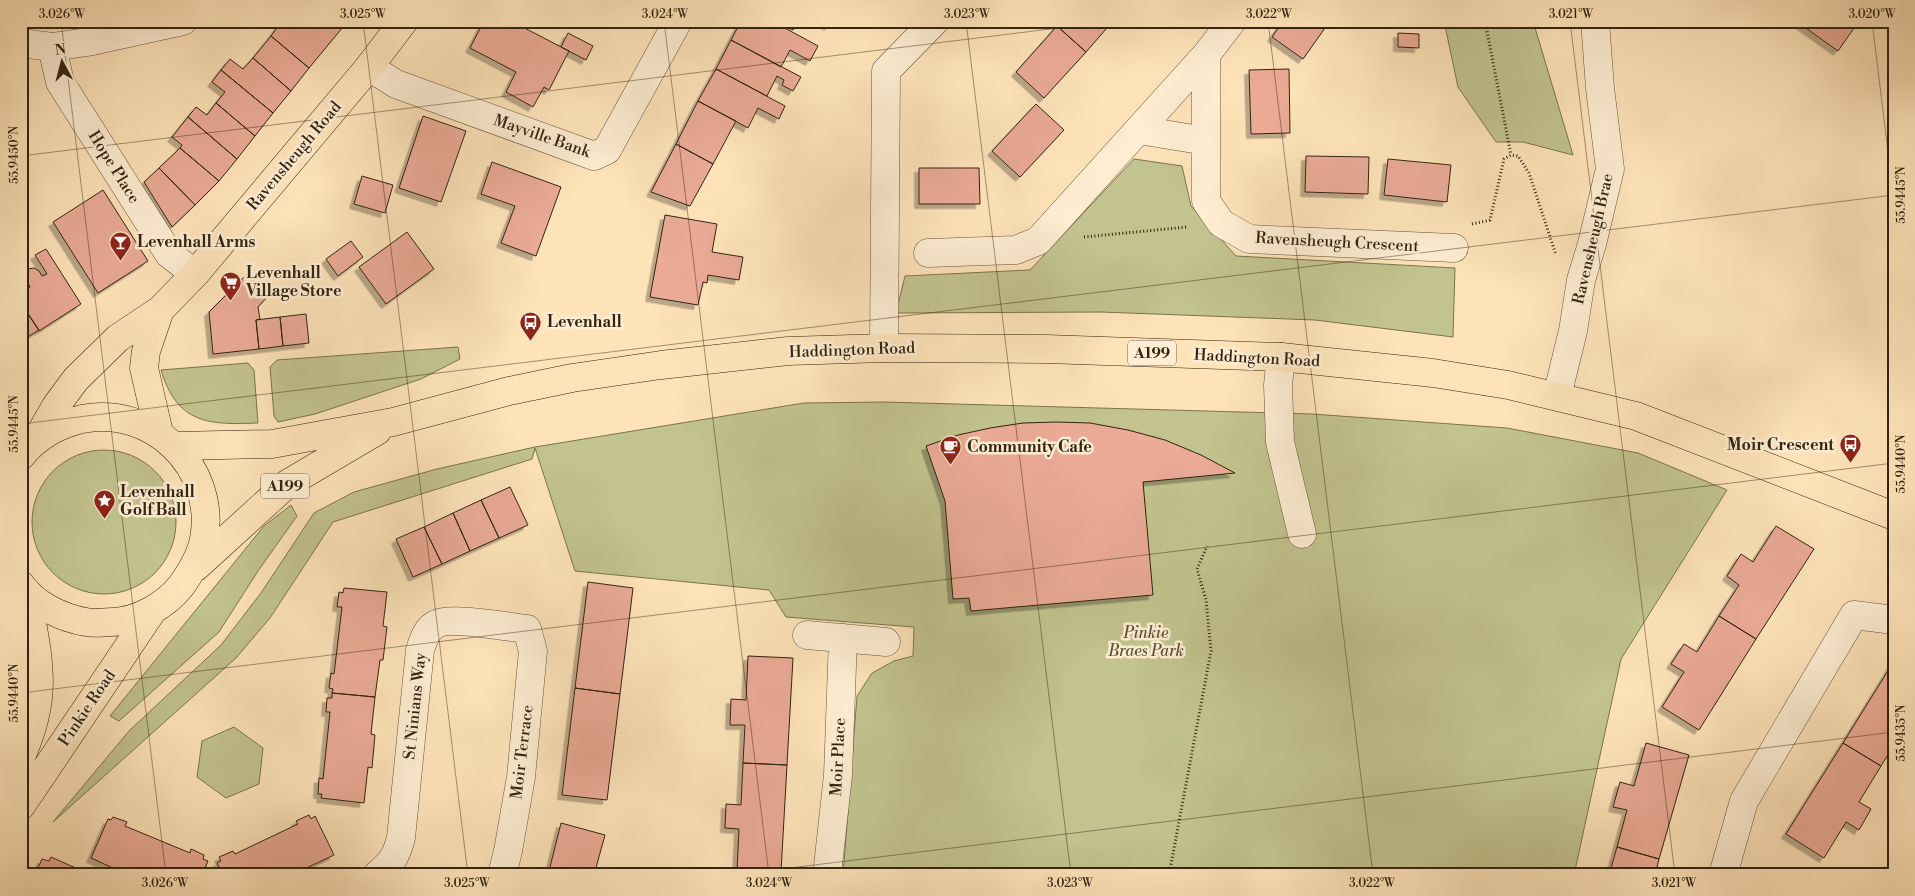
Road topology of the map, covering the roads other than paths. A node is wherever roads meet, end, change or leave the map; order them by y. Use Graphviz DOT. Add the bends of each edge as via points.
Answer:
graph roads {
  1 [pos="183,21"];
  2 [pos="404,21"];
  3 [pos="678,21"];
  4 [pos="934,21"];
  5 [pos="1232,21"];
  6 [pos="1595,21"];
  7 [pos="21,43"];
  8 [pos="52,47"];
  9 [pos="1206,55"];
  10 [pos="369,67"];
  11 [pos="1139,130"];
  12 [pos="1206,141"];
  13 [pos="1454,248"];
  14 [pos="928,253"];
  15 [pos="196,274"];
  16 [pos="160,310"];
  17 [pos="884,348"];
  18 [pos="1281,357"];
  19 [pos="1557,396"];
  20 [pos="394,422"];
  21 [pos="167,440"];
  22 [pos="27,444"];
  23 [pos="1894,516"];
  24 [pos="1302,534"];
  25 [pos="193,570"];
  26 [pos="23,588"];
  27 [pos="153,610"];
  28 [pos="1894,620"];
  29 [pos="527,629"];
  30 [pos="807,634"];
  31 [pos="843,638"];
  32 [pos="886,642"];
  33 [pos="21,757"];
  34 [pos="21,806"];
  35 [pos="376,875"];
  36 [pos="502,875"];
  37 [pos="827,875"];
  38 [pos="1724,875"];
  1 -- 8 [label="street"];
  2 -- 10 [label="main road, Ravensheugh Road"];
  3 -- 10 [label="street, Mayville Bank" via="607,150 594,156 396,84"];
  4 -- 17 [label="street" via="886,72"];
  5 -- 9 [label="street"];
  6 -- 19 [label="street, Ravensheugh Brae" via="1610,169 1581,280"];
  7 -- 8 [label="street"];
  8 -- 15 [label="street, Hope Place" via="60,82 169,254"];
  9 -- 11 [label="street"];
  9 -- 12 [label="street, Ravensheugh Crescent"];
  10 -- 15 [label="main road, Ravensheugh Road"];
  11 -- 12 [label="street"];
  11 -- 14 [label="street" via="1038,241 1016,250"];
  12 -- 13 [label="street, Ravensheugh Crescent" via="1206,200 1221,223 1249,239"];
  15 -- 16 [label="main road, Ravensheugh Road"];
  16 -- 21 [label="main road, Ravensheugh Road" via="146,351 144,368"];
  16 -- 22 [label="main road, Ravensheugh Road" via="118,338 76,379"];
  17 -- 18 [label="main road, Haddington Road / A199" via="1046,349"];
  17 -- 20 [label="main road, Haddington Road / A199" via="788,351 572,378"];
  18 -- 19 [label="main road, Haddington Road / A199" via="1432,373"];
  18 -- 24 [label="street" via="1278,385 1280,442"];
  19 -- 23 [label="main road, Haddington Road / A199" via="1636,416"];
  20 -- 21 [label="main road, Haddington Road / A199" via="272,444"];
  20 -- 25 [label="main road, Haddington Road / A199" via="287,484"];
  21 -- 22 [label="main road, A199" via="129,420 97,416 65,423"];
  21 -- 25 [label="main road, A199" via="195,474 204,505 204,539"];
  25 -- 27 [label="main road, A199" via="176,593"];
  26 -- 27 [label="main road, A199" via="53,612 86,622 121,622"];
  26 -- 33 [label="main road" via="38,656 38,698 30,735"];
  27 -- 34 [label="main road, Pinkie Road"];
  28 -- 38 [label="street" via="1854,615 1744,801"];
  29 -- 35 [label="street, St Ninians Way" via="451,620 436,624 425,635 420,650 401,838 397,854"];
  29 -- 36 [label="street, Moir Terrace" via="533,651 521,777"];
  30 -- 31 [label="street"];
  31 -- 32 [label="street"];
  31 -- 37 [label="street, Moir Place" via="838,775"];
}
